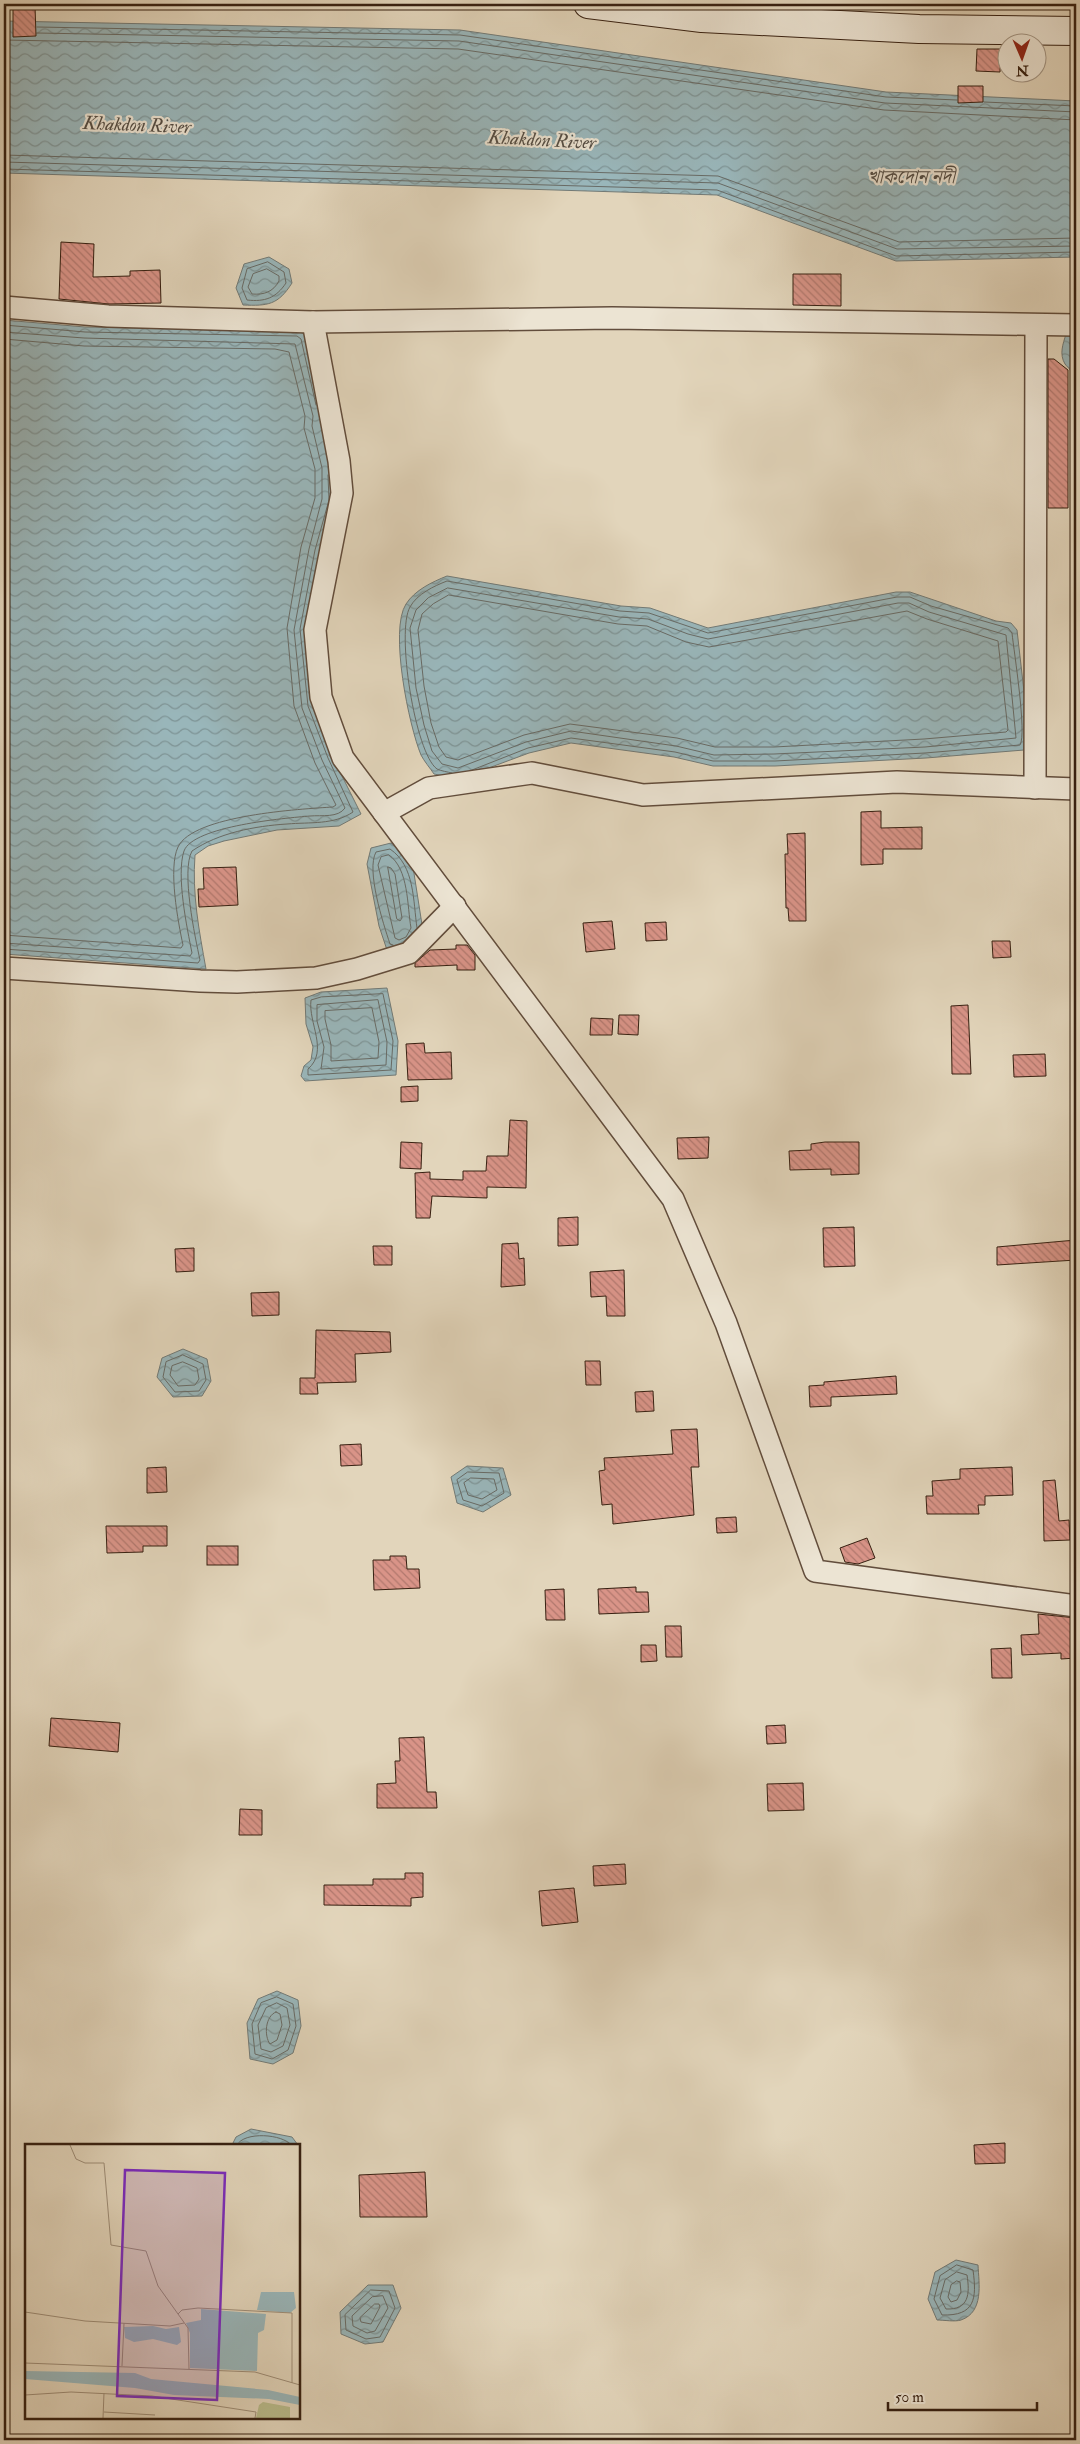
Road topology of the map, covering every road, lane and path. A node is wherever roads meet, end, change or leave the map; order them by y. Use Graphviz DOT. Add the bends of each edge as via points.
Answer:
graph roads {
  1 [pos="588,4"];
  2 [pos="1076,31"];
  3 [pos="4,307"];
  4 [pos="313,322"];
  5 [pos="1036,325"];
  6 [pos="1076,325"];
  7 [pos="1035,788"];
  8 [pos="1076,789"];
  9 [pos="384,813"];
  10 [pos="455,906"];
  11 [pos="4,968"];
  12 [pos="1076,1606"];
  1 -- 2 [label="street" via="702,18 919,29"];
  3 -- 4 [label="street" via="108,316"];
  4 -- 5 [label="street" via="612,318"];
  4 -- 9 [label="street" via="342,493 315,630 321,697 343,758"];
  5 -- 6 [label="street"];
  5 -- 7 [label="street"];
  7 -- 8 [label="street"];
  7 -- 9 [label="street" via="897,782 642,795 532,773 429,788"];
  9 -- 10 [label="street"];
  10 -- 11 [label="street" via="409,953 316,978 200,981"];
  10 -- 12 [label="street" via="674,1199 726,1323 816,1571"];
}
